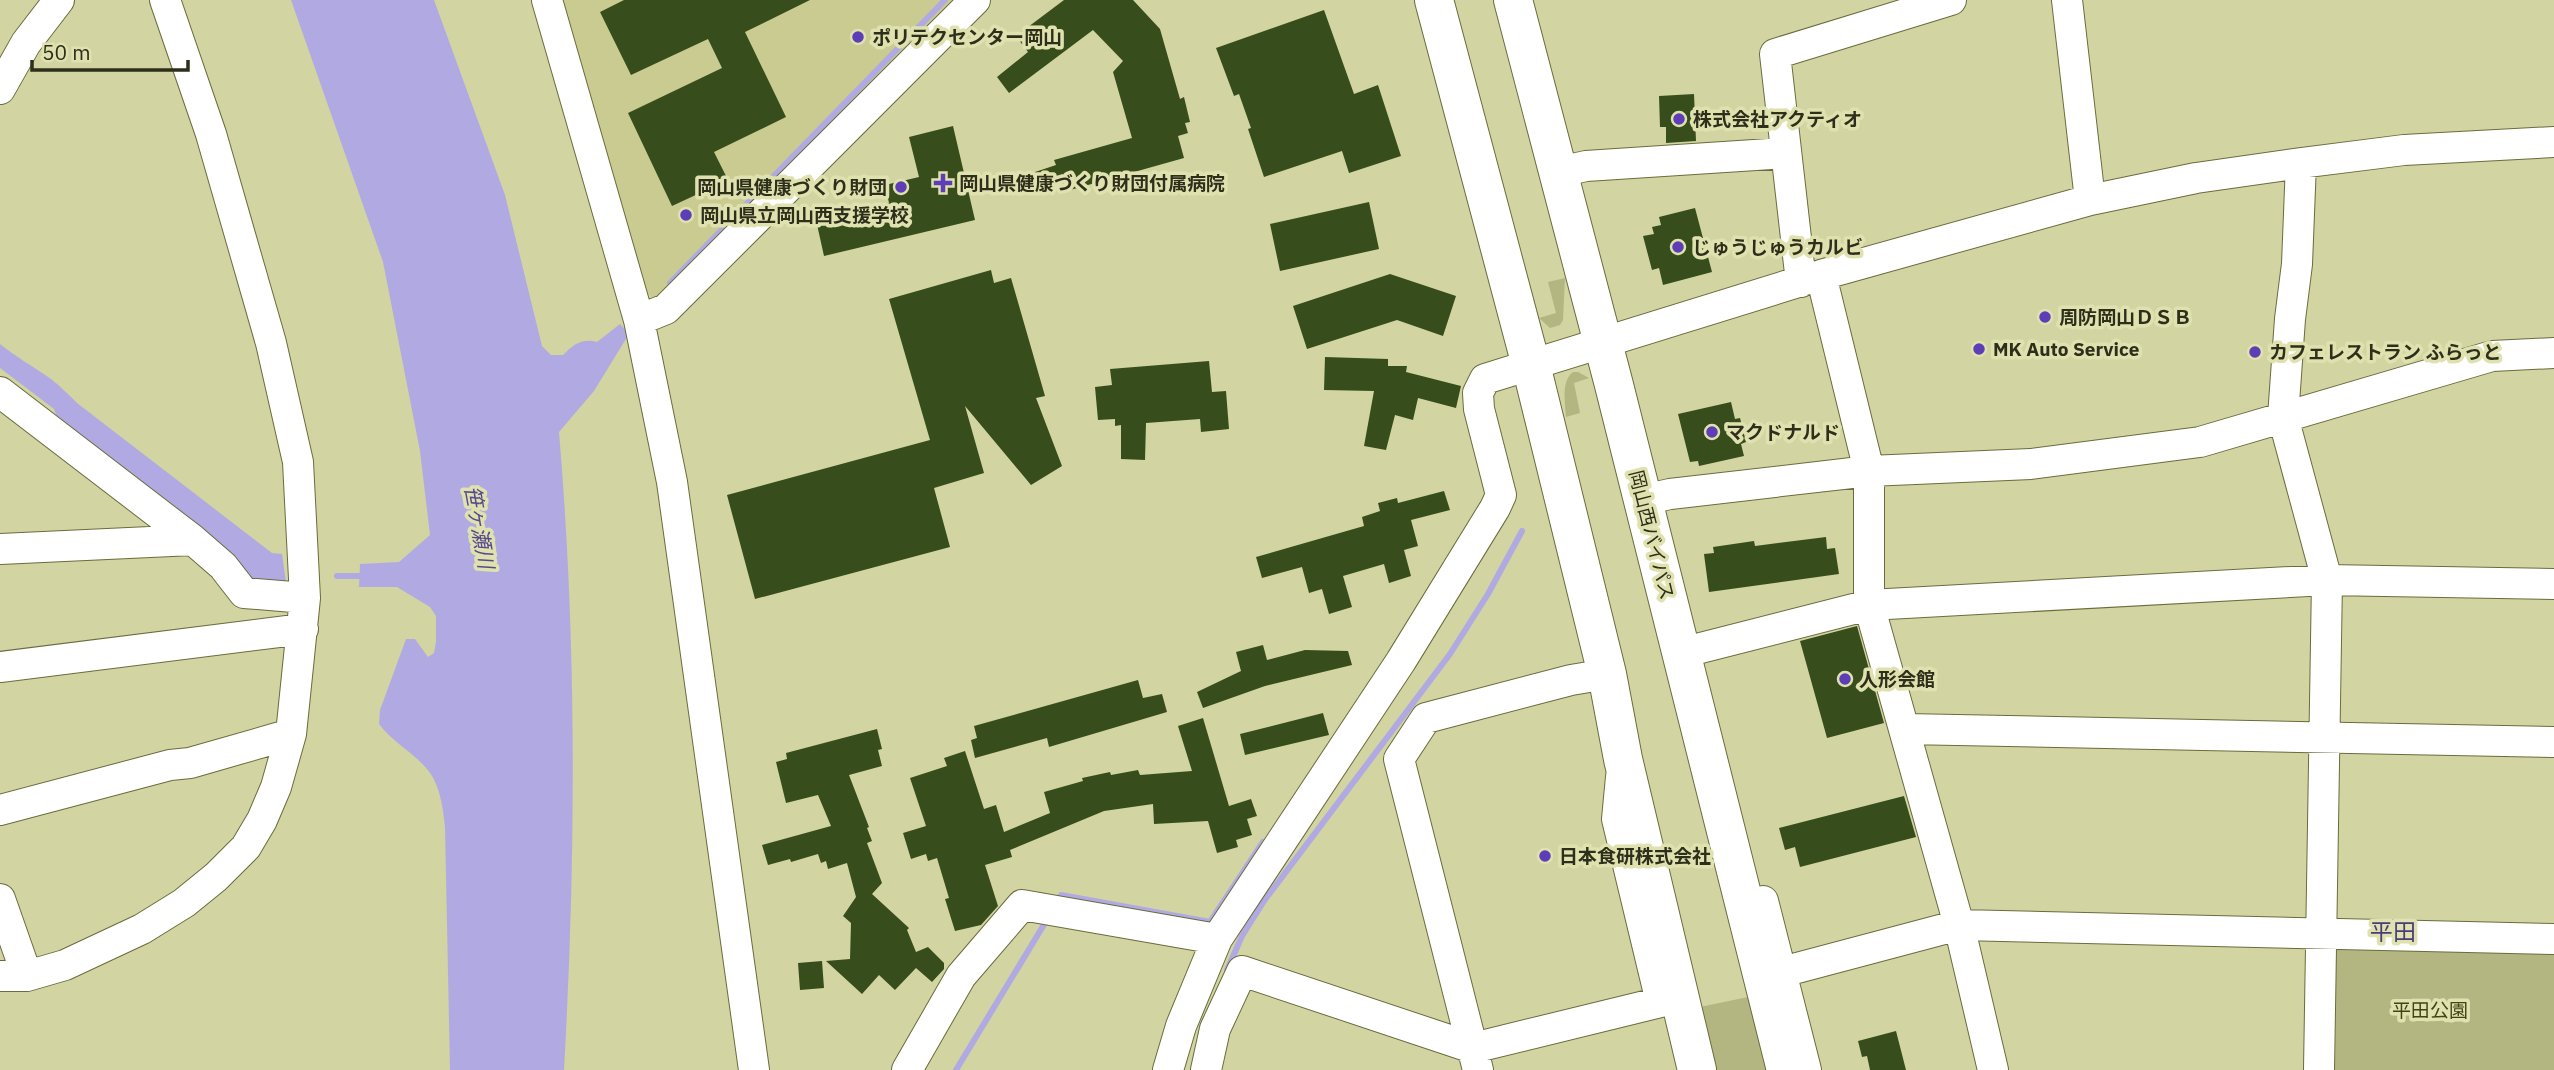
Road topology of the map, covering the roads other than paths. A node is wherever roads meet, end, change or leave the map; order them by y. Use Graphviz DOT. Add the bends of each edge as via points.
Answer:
graph roads {
  1 [pos="58,0"];
  2 [pos="165,0"];
  3 [pos="547,0"];
  4 [pos="975,0"];
  5 [pos="1433,0"];
  6 [pos="1513,0"];
  7 [pos="1951,0"];
  8 [pos="2067,0"];
  9 [pos="0,89"];
  10 [pos="2554,142"];
  11 [pos="1786,153"];
  12 [pos="2301,163"];
  13 [pos="1559,172"];
  14 [pos="2090,200"];
  15 [pos="1811,279"];
  16 [pos="639,320"];
  17 [pos="1603,342"];
  18 [pos="2554,353"];
  19 [pos="1531,365"];
  20 [pos="0,392"];
  21 [pos="2283,417"];
  22 [pos="1869,471"];
  23 [pos="1643,500"];
  24 [pos="192,540"];
  25 [pos="0,549"];
  26 [pos="2327,580"];
  27 [pos="2554,584"];
  28 [pos="305,598"];
  29 [pos="1869,605"];
  30 [pos="303,629"];
  31 [pos="1681,653"];
  32 [pos="0,667"];
  33 [pos="1607,674"];
  34 [pos="1701,726"];
  35 [pos="1905,729"];
  36 [pos="291,734"];
  37 [pos="2324,737"];
  38 [pos="2554,742"];
  39 [pos="1623,759"];
  40 [pos="0,810"];
  41 [pos="0,899"];
  42 [pos="1959,925"];
  43 [pos="2322,934"];
  44 [pos="1217,939"];
  45 [pos="2554,939"];
  46 [pos="1782,972"];
  47 [pos="13,976"];
  48 [pos="1661,1002"];
  49 [pos="1475,1059"];
  50 [pos="754,1070"];
  51 [pos="907,1070"];
  52 [pos="1168,1070"];
  53 [pos="1206,1070"];
  54 [pos="1679,1070"];
  55 [pos="1697,1070"];
  56 [pos="1786,1070"];
  57 [pos="1806,1070"];
  58 [pos="1993,1070"];
  59 [pos="2319,1070"];
  1 -- 9 [label="street"];
  2 -- 28 [label="street" via="211,134 271,343 298,462"];
  3 -- 16 [label="street"];
  4 -- 16 [label="street" via="666,309"];
  5 -- 19 [label="highway"];
  6 -- 13 [label="highway, 岡山西バイパス"];
  7 -- 11 [label="street" via="1775,54"];
  8 -- 14 [label="street"];
  10 -- 12 [label="street" via="2404,150"];
  11 -- 13 [label="street" via="1586,166"];
  11 -- 15 [label="street"];
  12 -- 14 [label="street"];
  12 -- 21 [label="street"];
  13 -- 17 [label="highway, 岡山西バイパス"];
  14 -- 15 [label="street"];
  15 -- 17 [label="street"];
  15 -- 22 [label="street"];
  16 -- 50 [label="street" via="672,482"];
  17 -- 19 [label="street"];
  17 -- 23 [label="highway, 岡山西バイパス"];
  18 -- 21 [label="street" via="2492,356"];
  19 -- 33 [label="highway"];
  19 -- 44 [label="street" via="1485,379 1478,393 1501,495 1495,508 1401,661"];
  20 -- 24 [label="street"];
  21 -- 22 [label="street" via="2187,444 2031,464"];
  21 -- 26 [label="street"];
  22 -- 23 [label="street"];
  22 -- 29 [label="street"];
  23 -- 31 [label="highway, 岡山西バイパス"];
  24 -- 25 [label="street"];
  24 -- 28 [label="street" via="223,566 244,593"];
  26 -- 27 [label="street"];
  26 -- 29 [label="street"];
  26 -- 37 [label="street"];
  28 -- 30 [label="street"];
  29 -- 31 [label="street"];
  29 -- 35 [label="street"];
  30 -- 32 [label="street"];
  30 -- 36 [label="street"];
  31 -- 34 [label="highway, 岡山西バイパス"];
  33 -- 39 [label="highway"];
  33 -- 49 [label="street" via="1426,719 1399,759"];
  34 -- 46 [label="street" via="1730,786"];
  34 -- 56 [label="highway, 岡山西バイパス"];
  35 -- 37 [label="street"];
  35 -- 42 [label="street"];
  36 -- 40 [label="street"];
  36 -- 47 [label="street" via="262,820 246,847 216,877 142,929 65,965"];
  37 -- 38 [label="street"];
  37 -- 43 [label="street"];
  39 -- 48 [label="street" via="1617,819"];
  39 -- 55 [label="highway"];
  41 -- 47 [label="street"];
  42 -- 43 [label="street"];
  42 -- 46 [label="street"];
  42 -- 58 [label="street"];
  43 -- 45 [label="street"];
  43 -- 59 [label="street"];
  44 -- 51 [label="street" via="1021,905 961,976"];
  44 -- 52 [label="street"];
  46 -- 57 [label="street"];
  48 -- 49 [label="street"];
  48 -- 54 [label="street"];
  49 -- 53 [label="street" via="1242,971 1215,1029"];
}
